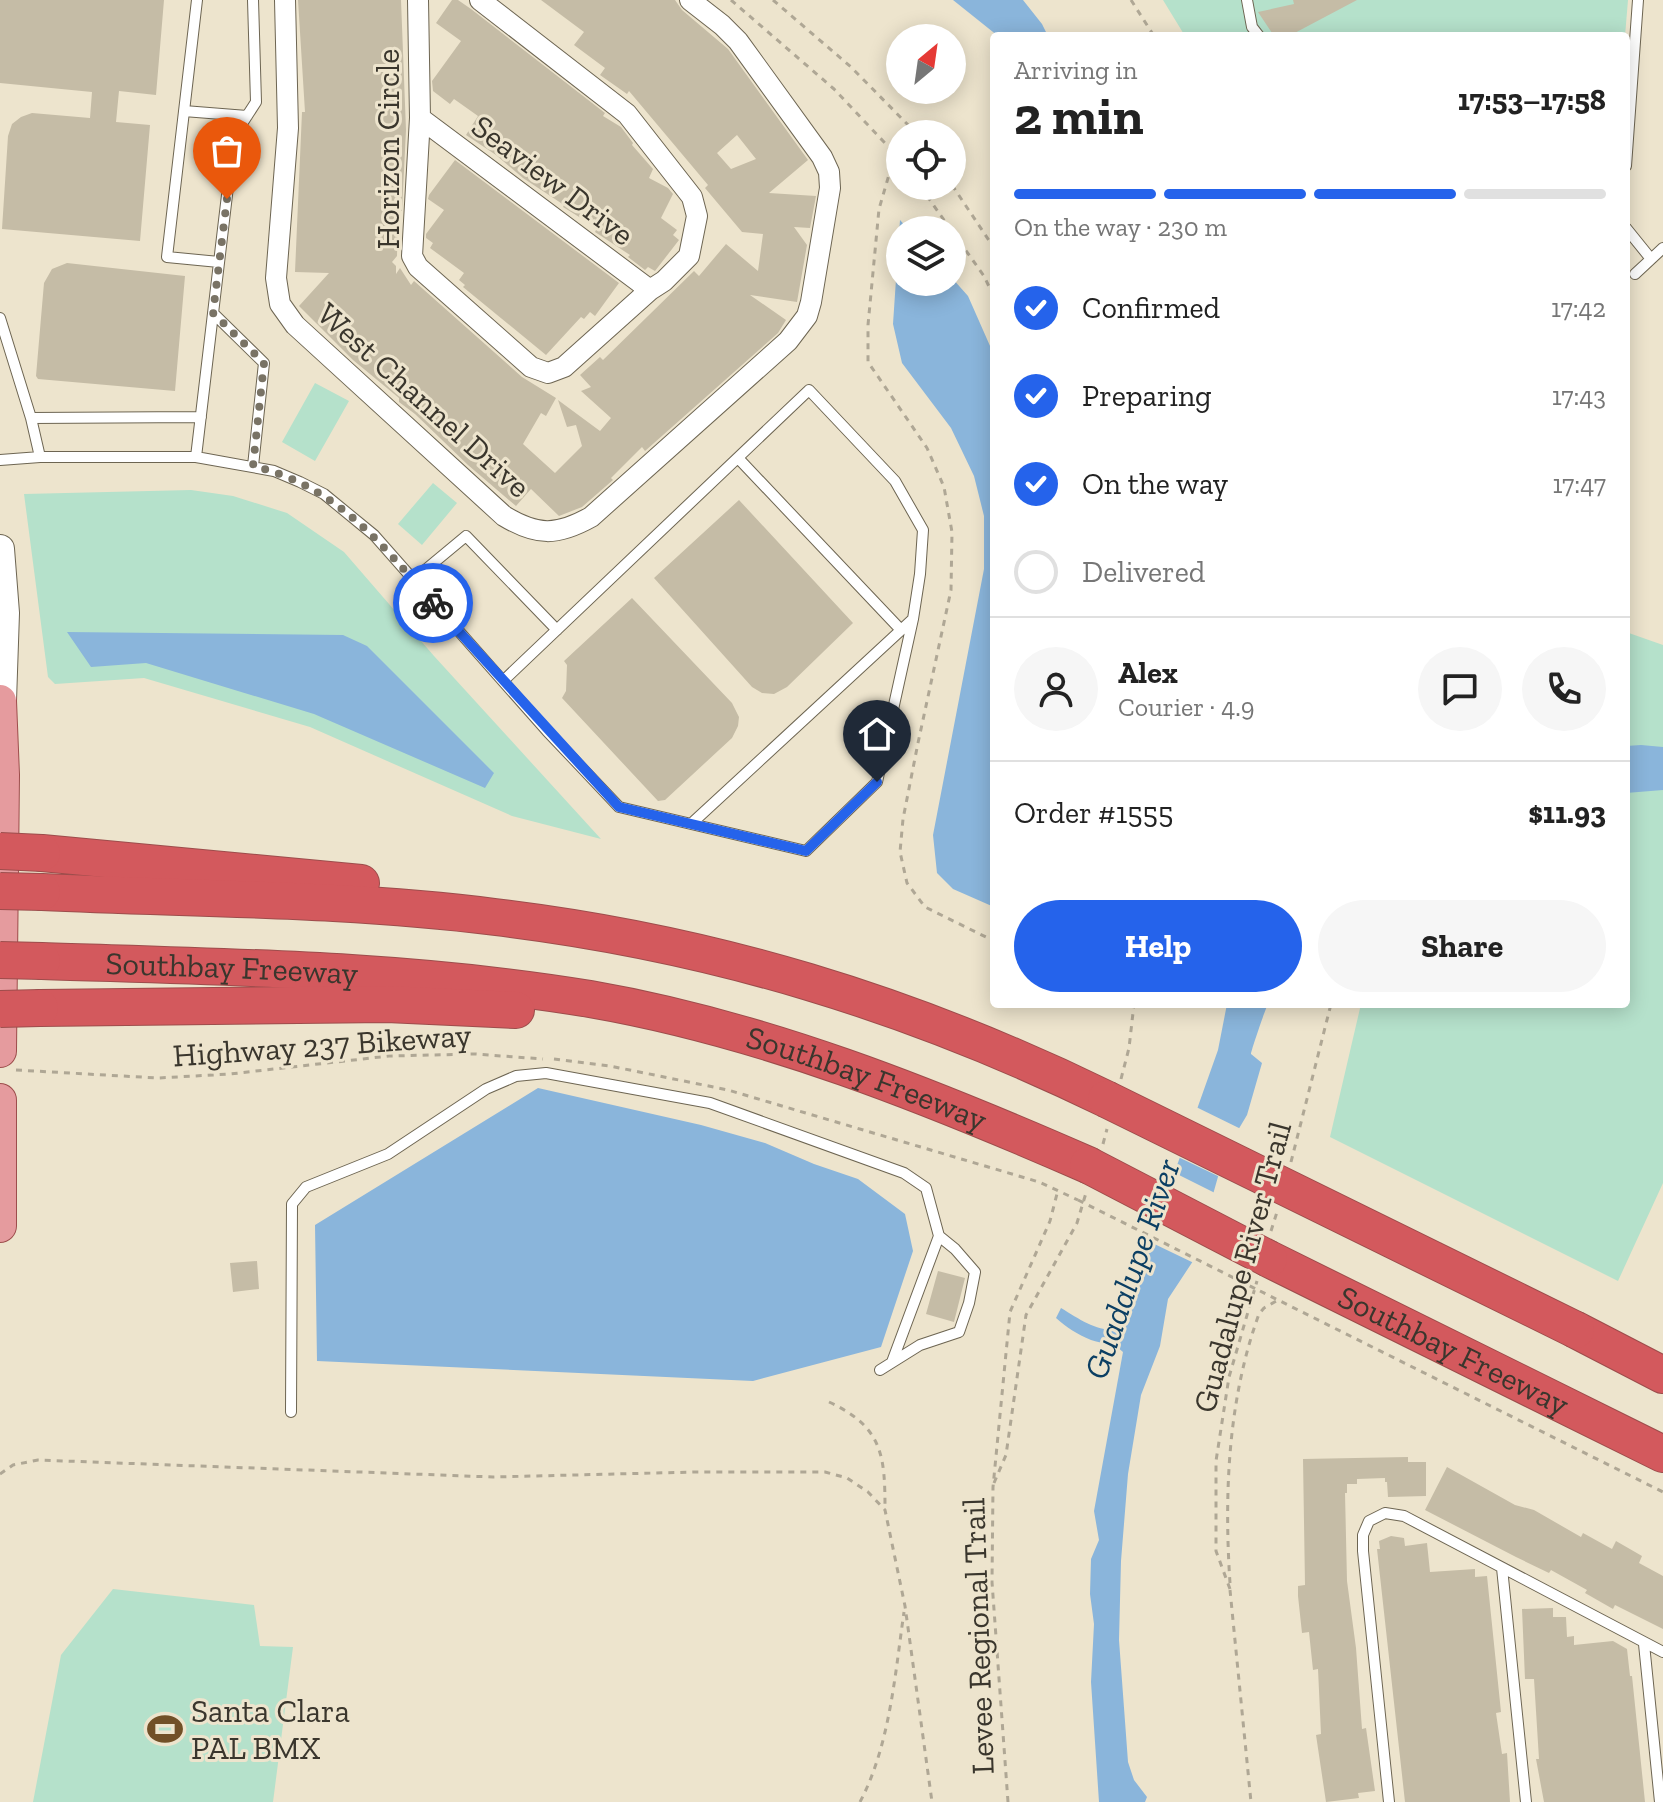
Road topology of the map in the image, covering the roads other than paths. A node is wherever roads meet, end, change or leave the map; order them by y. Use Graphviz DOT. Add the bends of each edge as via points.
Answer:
graph roads {
  1 [pos="197,0"];
  2 [pos="253,0"];
  3 [pos="285,0"];
  4 [pos="418,0"];
  5 [pos="480,0"];
  6 [pos="690,0"];
  7 [pos="1247,0"];
  8 [pos="1638,0"];
  9 [pos="1256,32"];
  10 [pos="184,111"];
  11 [pos="1630,111"];
  12 [pos="247,116"];
  13 [pos="420,118"];
  14 [pos="1630,233"];
  15 [pos="1663,248"];
  16 [pos="1651,259"];
  17 [pos="219,262"];
  18 [pos="1635,274"];
  19 [pos="650,290"];
  20 [pos="213,313"];
  21 [pos="0,318"];
  22 [pos="201,417"];
  23 [pos="31,418"];
  24 [pos="40,457"];
  25 [pos="196,457"];
  26 [pos="738,458"];
  27 [pos="0,460"];
  28 [pos="253,466"];
  29 [pos="0,549"];
  30 [pos="413,580"];
  31 [pos="913,619"];
  32 [pos="557,630"];
  33 [pos="901,630"];
  34 [pos="503,681"];
  35 [pos="1,701"];
  36 [pos="691,824"];
  37 [pos="0,851"];
  38 [pos="1,901"];
  39 [pos="711,956"];
  40 [pos="0,960"];
  41 [pos="0,1009"];
  42 [pos="693,1022"];
  43 [pos="8,1061"];
  44 [pos="0,1100"];
  45 [pos="1,1163"];
  46 [pos="0,1226"];
  47 [pos="939,1236"];
  48 [pos="892,1362"];
  49 [pos="880,1370"];
  50 [pos="1663,1375"];
  51 [pos="291,1412"];
  52 [pos="1663,1454"];
  53 [pos="1502,1568"];
  54 [pos="1644,1644"];
  55 [pos="1663,1652"];
  56 [pos="1389,1802"];
  57 [pos="1526,1802"];
  58 [pos="1660,1802"];
  1 -- 10 [label="lane"];
  2 -- 12 [label="lane" via="256,102"];
  3 -- 6 [label="street, West Channel Drive" via="288,128 276,278 280,304 295,325 504,516 536,531 552,532 591,517 788,341 807,316 829,172 738,41"];
  4 -- 13 [label="street, Horizon Circle"];
  5 -- 19 [label="street, Horizon Circle" via="627,114 692,197 697,216 689,256"];
  7 -- 9 [label="lane"];
  8 -- 11 [label="lane"];
  10 -- 12 [label="lane"];
  10 -- 17 [label="lane" via="167,257"];
  12 -- 17 [label="lane" via="234,136"];
  13 -- 19 [label="street, Seaview Drive"];
  13 -- 19 [label="street, Horizon Circle" via="412,256 531,367 548,373 564,367"];
  14 -- 16 [label="lane"];
  15 -- 16 [label="lane"];
  16 -- 18 [label="lane"];
  17 -- 20 [label="lane"];
  20 -- 22 [label="lane"];
  20 -- 28 [label="lane" via="264,363"];
  21 -- 23 [label="lane"];
  22 -- 23 [label="lane"];
  22 -- 25 [label="lane"];
  23 -- 24 [label="lane"];
  24 -- 25 [label="lane"];
  24 -- 27 [label="lane"];
  25 -- 28 [label="lane"];
  26 -- 31 [label="lane" via="809,390 895,481 920,522"];
  26 -- 32 [label="lane"];
  26 -- 33 [label="lane"];
  28 -- 30 [label="lane" via="324,494 374,535"];
  29 -- 35 [label="main road" via="5,613"];
  30 -- 32 [label="lane" via="466,536"];
  30 -- 34 [label="lane"];
  31 -- 33 [label="lane"];
  31 -- 36 [label="lane" via="877,782 806,851"];
  32 -- 34 [label="lane"];
  33 -- 36 [label="lane"];
  34 -- 36 [label="lane" via="619,807"];
  35 -- 38 [label="main road"];
  37 -- 39 [label="highway, bridge" via="529,902 651,924"];
  38 -- 39 [label="highway, bridge" via="42,892 366,905 494,917"];
  38 -- 43 [label="main road"];
  39 -- 50 [label="highway, bridge" via="808,980 999,1048"];
  40 -- 42 [label="highway, Southbay Freeway, bridge" via="368,973 485,983"];
  41 -- 42 [label="highway, bridge" via="387,1004"];
  42 -- 52 [label="highway, Southbay Freeway, bridge" via="888,1082 1092,1169 1264,1267"];
  44 -- 45 [label="main road"];
  45 -- 46 [label="main road"];
  47 -- 48 [label="lane"];
  47 -- 48 [label="lane" via="975,1272 959,1332 920,1345"];
  47 -- 51 [label="lane" via="926,1188 904,1173 710,1103 546,1073 516,1076 486,1089 388,1154 306,1187 292,1204"];
  48 -- 49 [label="lane"];
  53 -- 54 [label="lane"];
  53 -- 56 [label="lane" via="1404,1516 1385,1513 1369,1521 1363,1551"];
  53 -- 57 [label="lane"];
  54 -- 55 [label="lane"];
  54 -- 58 [label="lane"];
}
